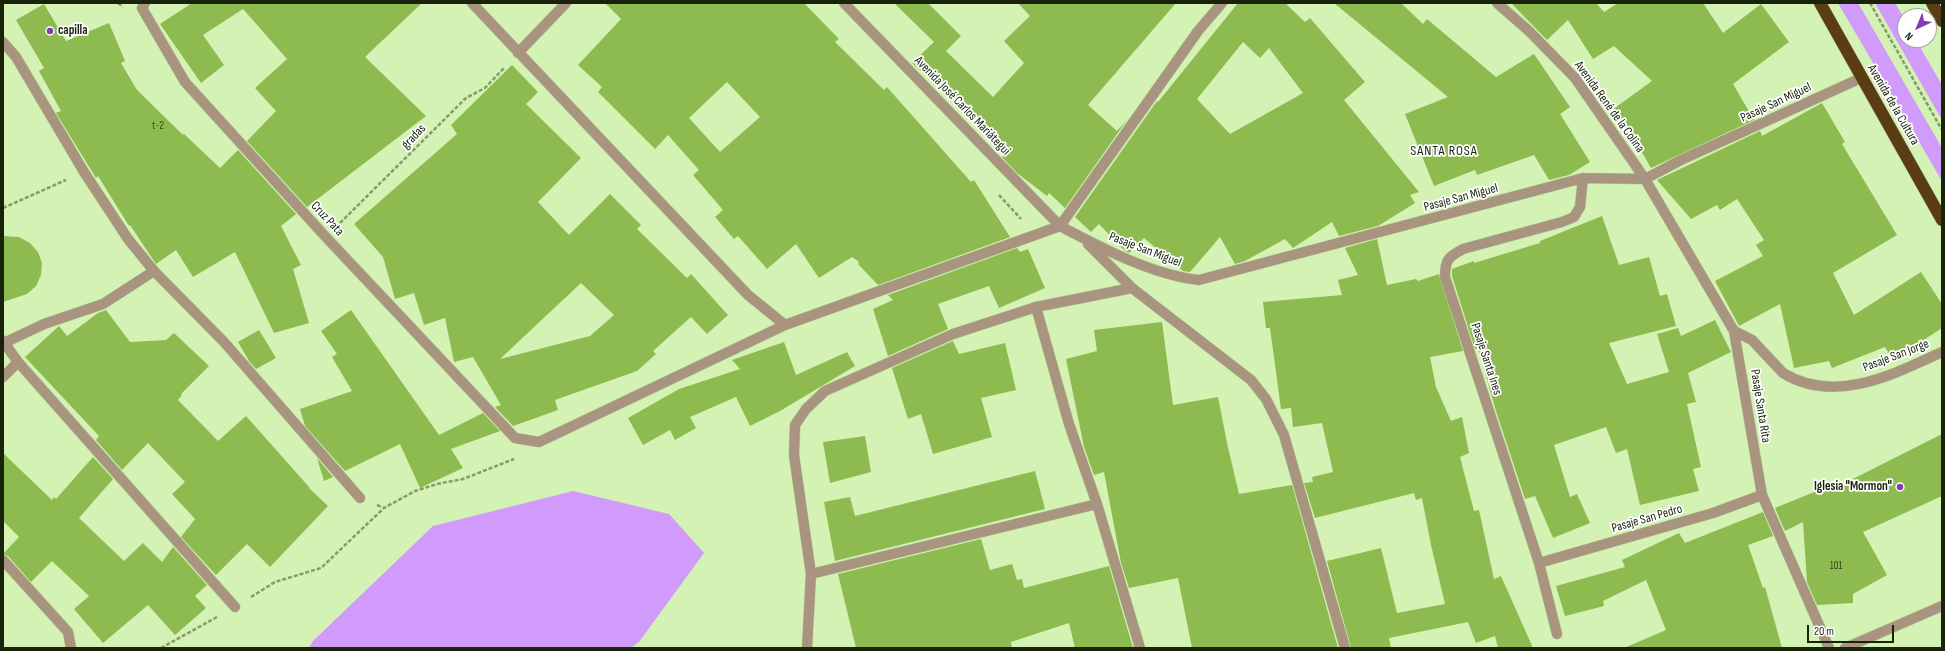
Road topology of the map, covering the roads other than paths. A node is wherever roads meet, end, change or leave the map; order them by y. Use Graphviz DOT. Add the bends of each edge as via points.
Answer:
graph roads {
  1 [pos="472,3"];
  2 [pos="566,3"];
  3 [pos="844,3"];
  4 [pos="1222,3"];
  5 [pos="1497,3"];
  6 [pos="1820,3"];
  7 [pos="1932,3"];
  8 [pos="141,5"];
  9 [pos="1942,21"];
  10 [pos="3,42"];
  11 [pos="518,53"];
  12 [pos="1861,78"];
  13 [pos="1582,178"];
  14 [pos="1645,179"];
  15 [pos="1942,220"];
  16 [pos="1060,226"];
  17 [pos="1086,241"];
  18 [pos="154,271"];
  19 [pos="1132,288"];
  20 [pos="1036,307"];
  21 [pos="785,325"];
  22 [pos="1734,331"];
  23 [pos="3,342"];
  24 [pos="1942,352"];
  25 [pos="18,362"];
  26 [pos="3,377"];
  27 [pos="1762,495"];
  28 [pos="360,498"];
  29 [pos="1097,504"];
  30 [pos="3,560"];
  31 [pos="1539,563"];
  32 [pos="811,574"];
  33 [pos="1942,606"];
  34 [pos="236,607"];
  35 [pos="1557,634"];
  36 [pos="71,648"];
  37 [pos="807,648"];
  38 [pos="1140,648"];
  39 [pos="1345,648"];
  40 [pos="1829,648"];
  41 [pos="1845,648"];
  1 -- 11 [label="street"];
  2 -- 11 [label="street"];
  3 -- 16 [label="street, Avenida José Carlos Mariátegui"];
  4 -- 16 [label="street" via="1198,31"];
  5 -- 14 [label="street, Avenida René de la Colina" via="1575,78"];
  6 -- 12 [label="highway, Avenida de la Cultura"];
  7 -- 9 [label="highway"];
  8 -- 21 [label="street, Cruz Pata" via="185,82 323,234 515,438 539,442"];
  10 -- 18 [label="street" via="36,88 84,172 128,239"];
  11 -- 21 [label="street" via="748,295"];
  12 -- 14 [label="street, Pasaje San Miguel"];
  12 -- 15 [label="highway, Avenida de la Cultura"];
  13 -- 14 [label="street, Pasaje San Miguel"];
  13 -- 17 [label="street, Pasaje San Miguel" via="1199,280 1164,273"];
  13 -- 31 [label="street, Pasaje Santa Ines" via="1580,207 1574,217 1463,249 1450,256 1445,265 1445,277"];
  14 -- 22 [label="street, Pasaje Santa Rita"];
  16 -- 17 [label="street, Pasaje San Miguel"];
  16 -- 21 [label="street"];
  17 -- 19 [label="street"];
  18 -- 23 [label="street" via="102,304 44,324"];
  18 -- 28 [label="street" via="224,342"];
  19 -- 20 [label="street"];
  19 -- 39 [label="street" via="1251,380 1266,399 1284,436"];
  20 -- 29 [label="street" via="1069,424"];
  20 -- 32 [label="street" via="953,334 825,391 806,409 795,425 794,455"];
  22 -- 24 [label="street, Pasaje San Jorge" via="1752,340 1784,373 1824,387 1853,386 1873,381"];
  22 -- 27 [label="street, Pasaje Santa Rita"];
  23 -- 25 [label="street"];
  25 -- 26 [label="street"];
  25 -- 34 [label="street"];
  27 -- 31 [label="street, Pasaje San Pedro" via="1713,513"];
  27 -- 40 [label="street, Pasaje Santa Rita"];
  29 -- 32 [label="street"];
  29 -- 38 [label="street"];
  30 -- 36 [label="street" via="68,632"];
  31 -- 35 [label="street, Pasaje Santa Ines"];
  32 -- 37 [label="street"];
  33 -- 41 [label="street"];
}
